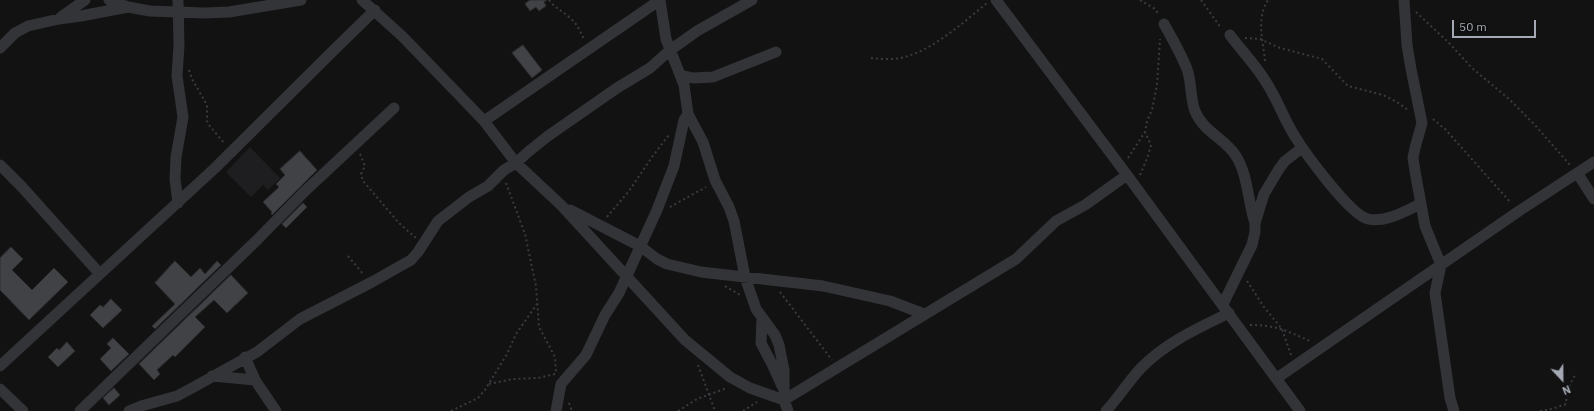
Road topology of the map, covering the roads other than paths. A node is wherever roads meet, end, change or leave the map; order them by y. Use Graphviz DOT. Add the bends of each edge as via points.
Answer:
graph roads {
  1 [pos="85,0"];
  2 [pos="109,0"];
  3 [pos="178,0"];
  4 [pos="300,0"];
  5 [pos="364,0"];
  6 [pos="660,0"];
  7 [pos="752,0"];
  8 [pos="996,0"];
  9 [pos="1405,2"];
  10 [pos="128,7"];
  11 [pos="375,10"];
  12 [pos="177,12"];
  13 [pos="59,19"];
  14 [pos="1164,24"];
  15 [pos="1230,35"];
  16 [pos="0,48"];
  17 [pos="669,50"];
  18 [pos="776,52"];
  19 [pos="680,75"];
  20 [pos="394,108"];
  21 [pos="688,114"];
  22 [pos="484,121"];
  23 [pos="1302,148"];
  24 [pos="1594,162"];
  25 [pos="516,163"];
  26 [pos="0,165"];
  27 [pos="1124,171"];
  28 [pos="1578,174"];
  29 [pos="1594,199"];
  30 [pos="178,203"];
  31 [pos="1420,204"];
  32 [pos="561,205"];
  33 [pos="1255,223"];
  34 [pos="640,246"];
  35 [pos="1441,265"];
  36 [pos="100,274"];
  37 [pos="626,276"];
  38 [pos="745,277"];
  39 [pos="1226,309"];
  40 [pos="759,314"];
  41 [pos="924,314"];
  42 [pos="245,357"];
  43 [pos="0,366"];
  44 [pos="211,376"];
  45 [pos="1277,378"];
  46 [pos="255,380"];
  47 [pos="0,389"];
  48 [pos="785,401"];
  49 [pos="23,411"];
  50 [pos="80,411"];
  51 [pos="129,411"];
  52 [pos="276,411"];
  53 [pos="556,411"];
  54 [pos="1106,411"];
  55 [pos="1300,411"];
  56 [pos="1454,411"];
  1 -- 13 [label="street"];
  2 -- 10 [label="street"];
  3 -- 12 [label="street"];
  4 -- 12 [label="street" via="230,12"];
  5 -- 11 [label="street"];
  6 -- 17 [label="street"];
  6 -- 22 [label="street"];
  7 -- 17 [label="street"];
  8 -- 27 [label="street"];
  9 -- 31 [label="street" via="1407,45 1422,123 1413,158"];
  10 -- 12 [label="street"];
  10 -- 13 [label="street"];
  11 -- 22 [label="street"];
  11 -- 30 [label="street"];
  12 -- 30 [label="street" via="177,76 183,116 176,157"];
  13 -- 16 [label="street" via="28,26 15,33"];
  14 -- 33 [label="street" via="1187,70 1195,111 1213,135 1236,156"];
  15 -- 23 [label="street" via="1264,79"];
  17 -- 19 [label="street"];
  17 -- 25 [label="street" via="650,68 548,136"];
  18 -- 19 [label="street" via="713,77 693,78"];
  19 -- 21 [label="street"];
  20 -- 50 [label="street" via="304,192"];
  21 -- 34 [label="street" via="684,120 669,182"];
  21 -- 38 [label="street" via="703,142 715,180 734,221"];
  22 -- 25 [label="street"];
  23 -- 31 [label="street" via="1356,213 1369,219 1380,219 1395,216"];
  23 -- 33 [label="street" via="1279,169 1264,194"];
  24 -- 28 [label="street"];
  25 -- 32 [label="street"];
  25 -- 42 [label="street" via="438,221 411,260 300,319 257,352"];
  26 -- 36 [label="street"];
  27 -- 39 [label="street"];
  27 -- 41 [label="street" via="1085,205 1056,221 1016,259"];
  28 -- 29 [label="street"];
  28 -- 35 [label="street"];
  30 -- 36 [label="street"];
  31 -- 35 [label="street" via="1425,226"];
  32 -- 34 [label="street"];
  32 -- 37 [label="street"];
  33 -- 39 [label="street" via="1252,245 1240,269"];
  34 -- 37 [label="street"];
  34 -- 38 [label="street" via="667,264 701,272"];
  35 -- 45 [label="street"];
  35 -- 56 [label="street" via="1435,293"];
  36 -- 43 [label="street"];
  37 -- 48 [label="street" via="671,326 719,369 741,384"];
  37 -- 53 [label="street" via="586,355 561,384"];
  38 -- 40 [label="street"];
  38 -- 41 [label="street" via="824,286 890,302"];
  39 -- 45 [label="street"];
  39 -- 54 [label="street" via="1157,353 1141,368"];
  40 -- 48 [label="street" via="761,344 773,366"];
  40 -- 48 [label="street" via="775,335 779,345 784,370"];
  41 -- 48 [label="street"];
  42 -- 44 [label="street"];
  42 -- 46 [label="street"];
  44 -- 46 [label="street"];
  44 -- 51 [label="street" via="177,396"];
  45 -- 55 [label="street"];
  46 -- 52 [label="street"];
  47 -- 49 [label="street"];
}
